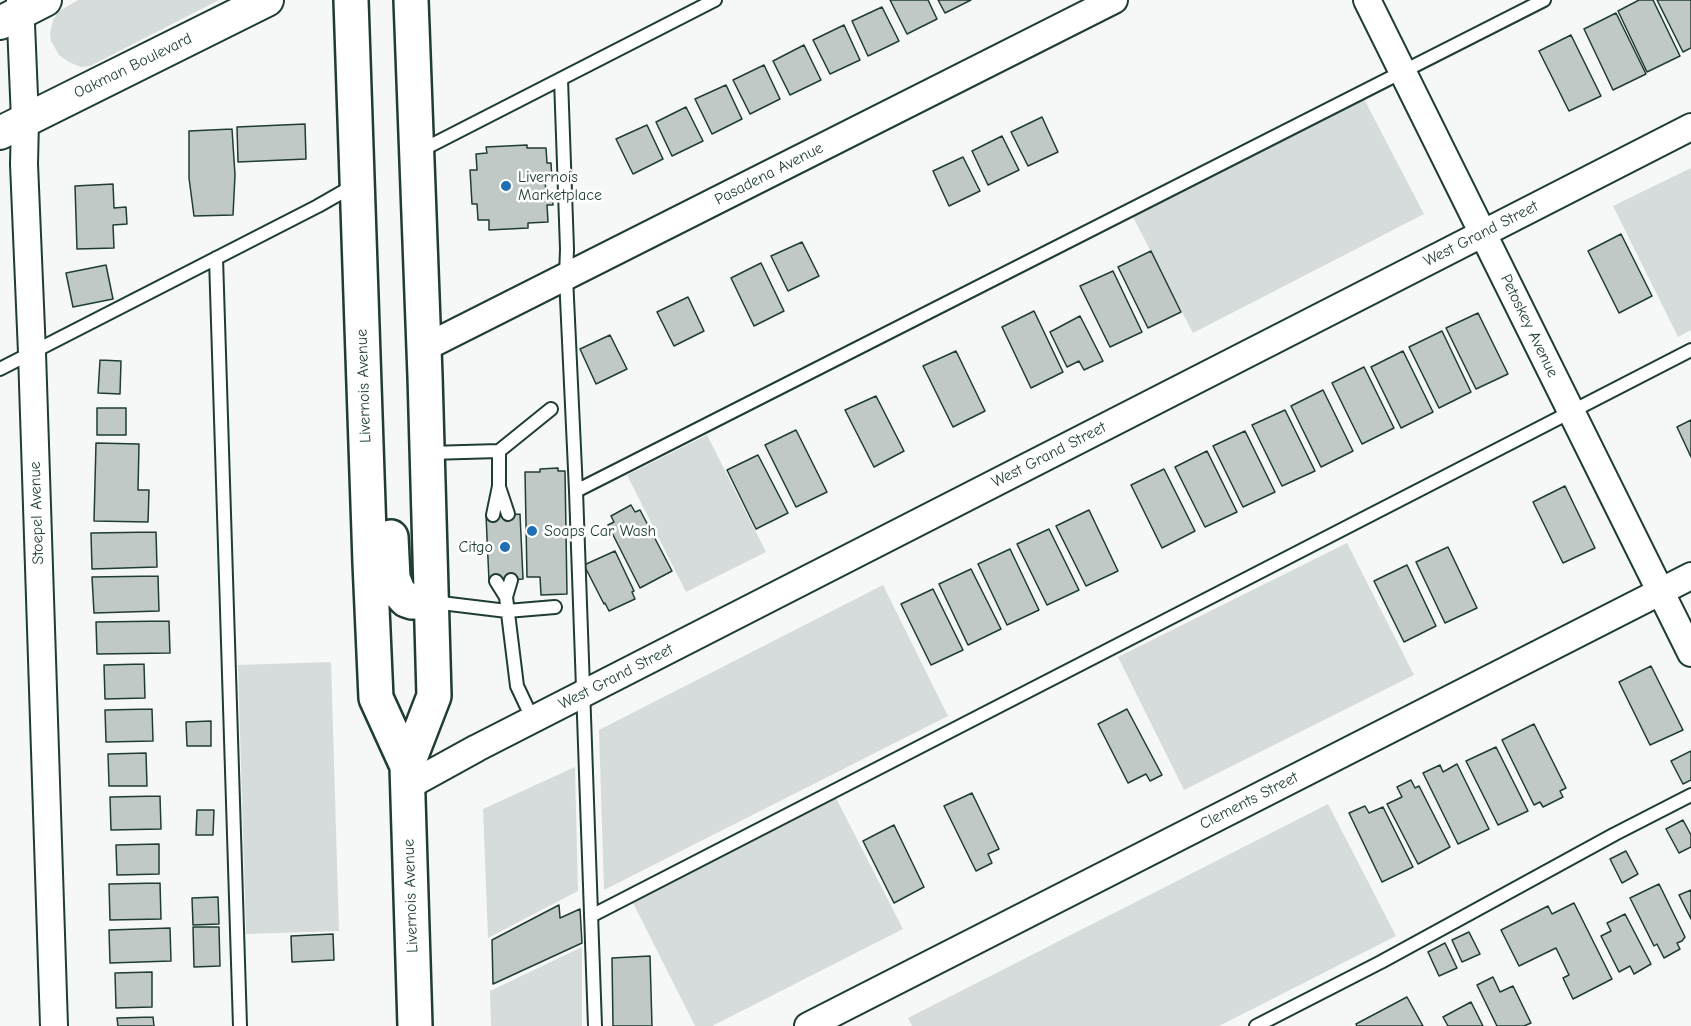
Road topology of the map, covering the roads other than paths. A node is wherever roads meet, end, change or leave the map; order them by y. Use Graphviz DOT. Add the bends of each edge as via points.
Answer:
graph roads {
  1 [pos="267,0"];
  2 [pos="351,0"];
  3 [pos="411,0"];
  4 [pos="716,0"];
  5 [pos="1114,0"];
  6 [pos="1367,0"];
  7 [pos="1544,0"];
  8 [pos="22,9"];
  9 [pos="1402,72"];
  10 [pos="561,79"];
  11 [pos="13,127"];
  12 [pos="1691,127"];
  13 [pos="417,153"];
  14 [pos="358,172"];
  15 [pos="1483,233"];
  16 [pos="216,258"];
  17 [pos="566,277"];
  18 [pos="424,348"];
  19 [pos="1691,350"];
  20 [pos="32,353"];
  21 [pos="0,369"];
  22 [pos="551,409"];
  23 [pos="1571,410"];
  24 [pos="499,452"];
  25 [pos="427,453"];
  26 [pos="499,486"];
  27 [pos="576,491"];
  28 [pos="508,514"];
  29 [pos="493,515"];
  30 [pos="1691,576"];
  31 [pos="496,580"];
  32 [pos="511,580"];
  33 [pos="1661,591"];
  34 [pos="506,597"];
  35 [pos="432,602"];
  36 [pos="555,607"];
  37 [pos="507,611"];
  38 [pos="1691,653"];
  39 [pos="583,694"];
  40 [pos="533,720"];
  41 [pos="407,776"];
  42 [pos="1691,795"];
  43 [pos="591,916"];
  44 [pos="54,1026"];
  45 [pos="240,1026"];
  46 [pos="415,1026"];
  47 [pos="595,1026"];
  48 [pos="808,1026"];
  49 [pos="1256,1026"];
  1 -- 11 [label="street, Oakman Boulevard"];
  2 -- 14 [label="main road, Livernois Avenue"];
  3 -- 13 [label="main road, Livernois Avenue"];
  4 -- 10 [label="lane"];
  5 -- 17 [label="street, Pasadena Avenue"];
  6 -- 9 [label="street, Petoskey Avenue"];
  7 -- 9 [label="lane"];
  8 -- 11 [label="street, Stoepel Avenue"];
  9 -- 15 [label="street, Petoskey Avenue"];
  9 -- 27 [label="lane"];
  10 -- 13 [label="lane"];
  10 -- 17 [label="lane"];
  11 -- 20 [label="street, Stoepel Avenue" via="24,164"];
  12 -- 15 [label="street, West Grand Street"];
  13 -- 18 [label="main road, Livernois Avenue"];
  14 -- 16 [label="lane"];
  14 -- 35 [label="main road" via="383,260 393,578 406,600"];
  14 -- 41 [label="main road, Livernois Avenue" via="376,698"];
  15 -- 23 [label="street, Petoskey Avenue"];
  15 -- 39 [label="street, West Grand Street"];
  16 -- 20 [label="lane"];
  16 -- 45 [label="lane"];
  17 -- 18 [label="street, Pasadena Avenue"];
  17 -- 27 [label="lane"];
  18 -- 25 [label="main road, Livernois Avenue"];
  19 -- 23 [label="lane"];
  20 -- 21 [label="lane"];
  20 -- 44 [label="street, Stoepel Avenue"];
  22 -- 24 [label="lane"];
  23 -- 33 [label="street, Petoskey Avenue"];
  23 -- 43 [label="lane"];
  24 -- 25 [label="lane"];
  24 -- 26 [label="lane"];
  25 -- 35 [label="main road, Livernois Avenue"];
  26 -- 28 [label="lane"];
  26 -- 29 [label="lane"];
  27 -- 39 [label="lane"];
  30 -- 33 [label="street, Clements Street"];
  31 -- 34 [label="lane"];
  32 -- 34 [label="lane"];
  33 -- 38 [label="street, Petoskey Avenue"];
  33 -- 48 [label="street, Clements Street"];
  34 -- 37 [label="lane"];
  35 -- 37 [label="lane"];
  35 -- 41 [label="main road, Livernois Avenue" via="434,696"];
  36 -- 37 [label="lane"];
  37 -- 40 [label="lane" via="517,686"];
  39 -- 40 [label="street, West Grand Street"];
  39 -- 43 [label="lane"];
  40 -- 41 [label="street, West Grand Street"];
  41 -- 46 [label="main road, Livernois Avenue"];
  42 -- 49 [label="lane"];
  43 -- 47 [label="lane"];
}
